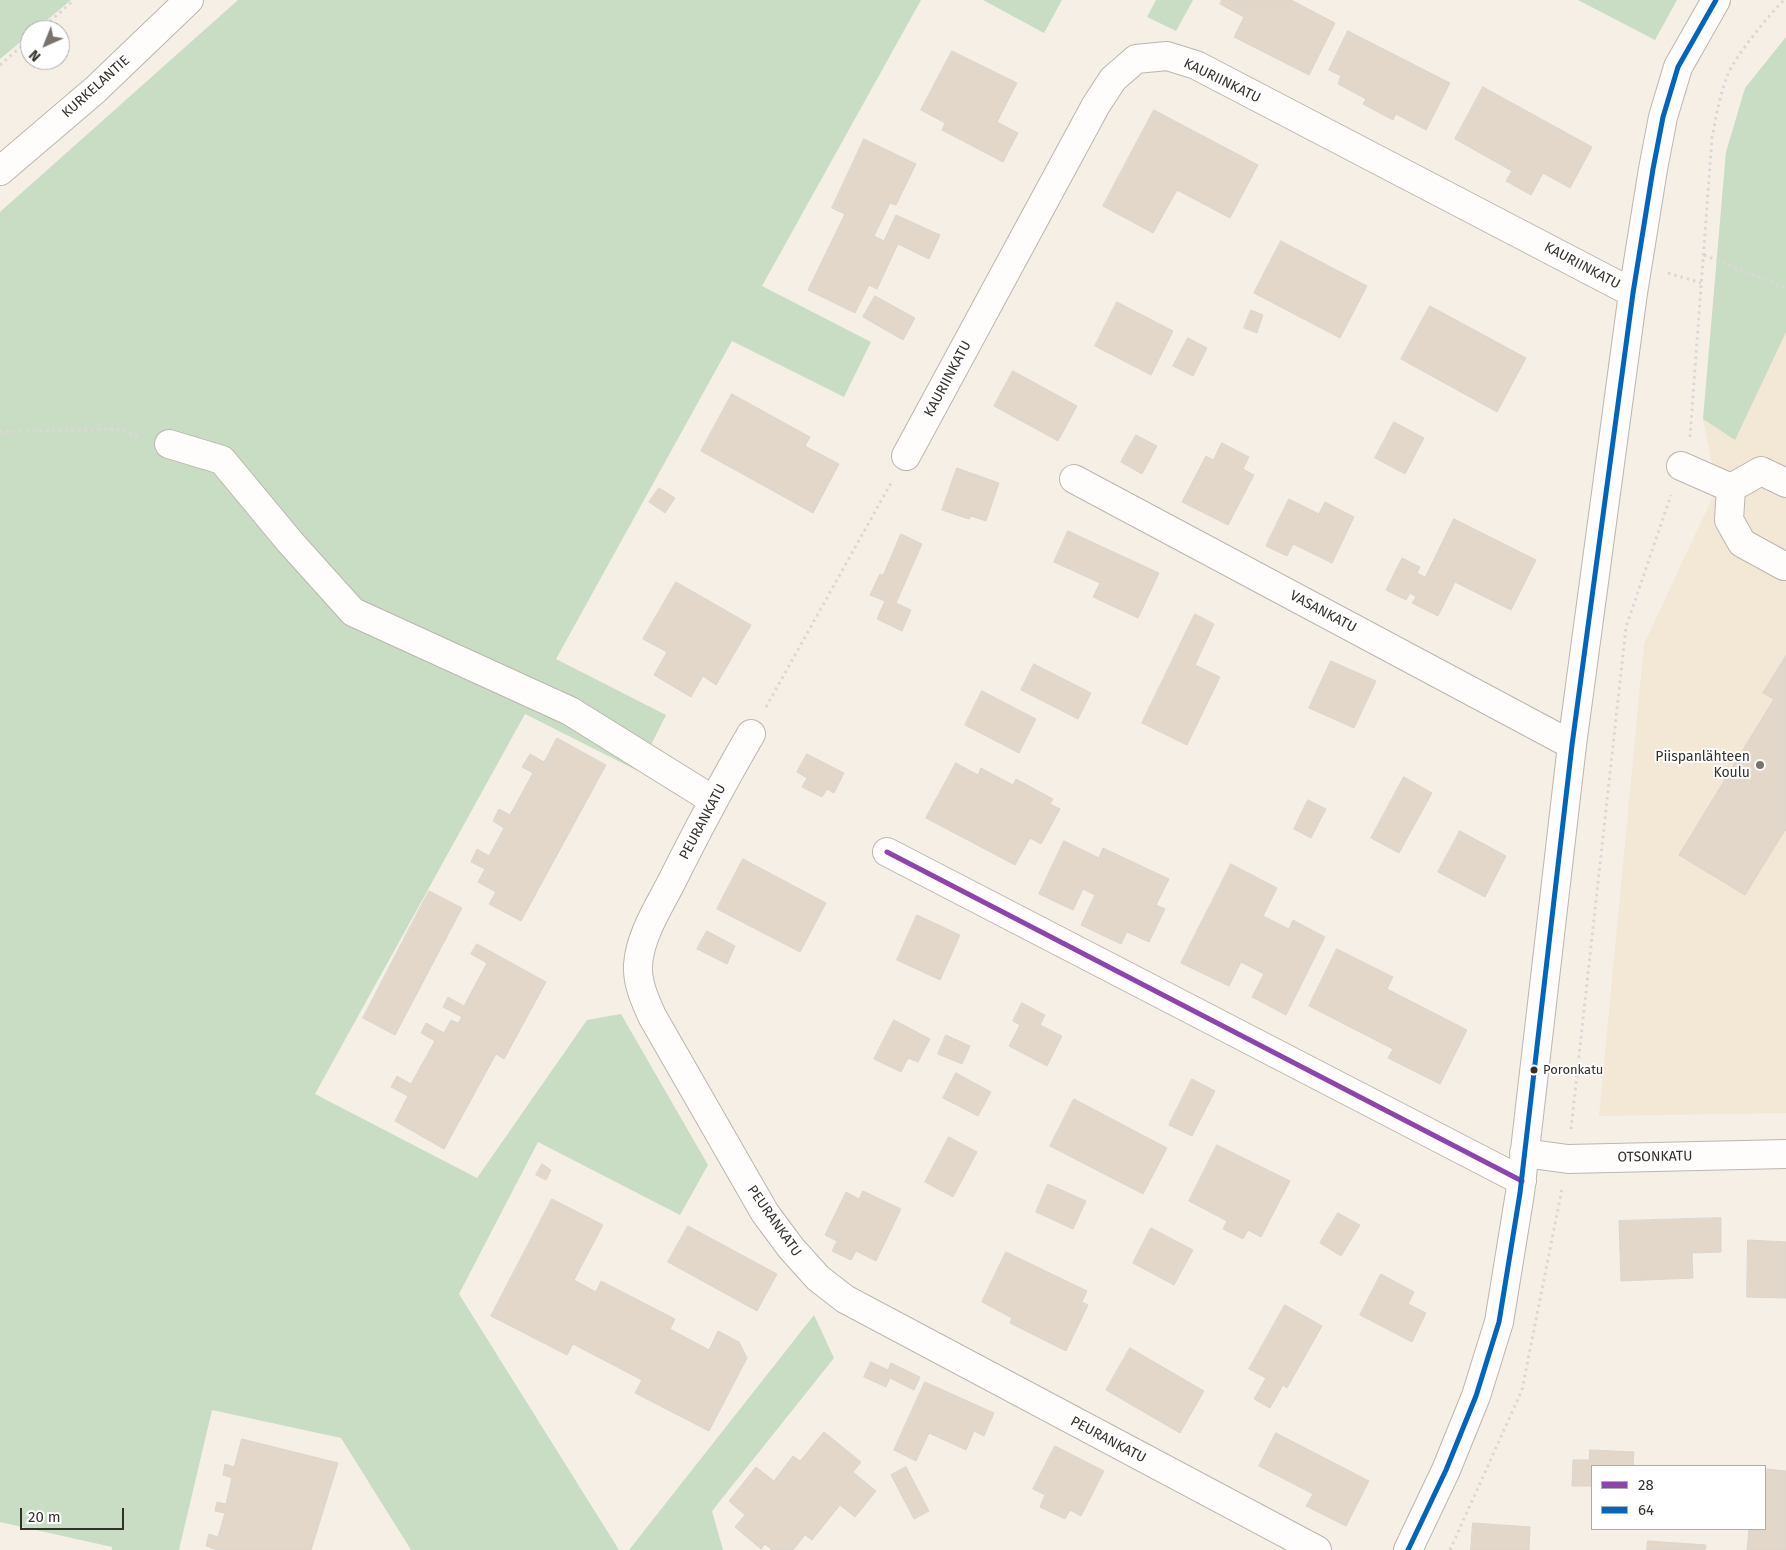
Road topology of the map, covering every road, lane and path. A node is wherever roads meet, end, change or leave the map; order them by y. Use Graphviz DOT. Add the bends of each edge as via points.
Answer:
graph roads {
  1 [pos="74,0"];
  2 [pos="189,0"];
  3 [pos="1716,0"];
  4 [pos="1784,0"];
  5 [pos="51,20"];
  6 [pos="20,48"];
  7 [pos="0,65"];
  8 [pos="0,171"];
  9 [pos="1704,255"];
  10 [pos="1786,288"];
  11 [pos="1633,293"];
  12 [pos="0,432"];
  13 [pos="169,444"];
  14 [pos="906,456"];
  15 [pos="1681,466"];
  16 [pos="1074,479"];
  17 [pos="1786,483"];
  18 [pos="1731,488"];
  19 [pos="1786,566"];
  20 [pos="751,734"];
  21 [pos="1572,745"];
  22 [pos="713,800"];
  23 [pos="887,852"];
  24 [pos="1524,1152"];
  25 [pos="1786,1154"];
  26 [pos="1568,1160"];
  27 [pos="1522,1181"];
  28 [pos="1317,1550"];
  29 [pos="1408,1550"];
  30 [pos="1450,1550"];
  1 -- 5 [label="path"];
  2 -- 8 [label="street, KURKELANTIE" via="95,90"];
  3 -- 11 [label="street" via="1678,67 1663,117"];
  4 -- 9 [label="path" via="1729,73 1718,105 1712,138"];
  6 -- 7 [label="path"];
  9 -- 10 [label="path"];
  9 -- 15 [label="path" via="1690,438"];
  11 -- 14 [label="street, KAURIINKATU" via="1196,66 1167,56 1136,59 1113,79 1096,105"];
  11 -- 21 [label="street"];
  12 -- 13 [label="path" via="116,429"];
  13 -- 22 [label="street" via="222,460 354,612 570,711"];
  14 -- 20 [label="path"];
  15 -- 18 [label="street"];
  15 -- 26 [label="path" via="1626,627"];
  16 -- 21 [label="street, VASANKATU"];
  17 -- 18 [label="street" via="1761,471"];
  18 -- 19 [label="street" via="1729,520 1742,543"];
  20 -- 22 [label="street, PEURANKATU"];
  21 -- 24 [label="street"];
  22 -- 28 [label="street, PEURANKATU" via="642,943 638,966 641,992 760,1204 790,1248 818,1278 845,1299"];
  23 -- 27 [label="street"];
  24 -- 26 [label="street, OTSONKATU"];
  24 -- 27 [label="street"];
  25 -- 26 [label="street, OTSONKATU"];
  26 -- 30 [label="path" via="1522,1390"];
  27 -- 29 [label="street" via="1499,1322 1476,1396"];
}
